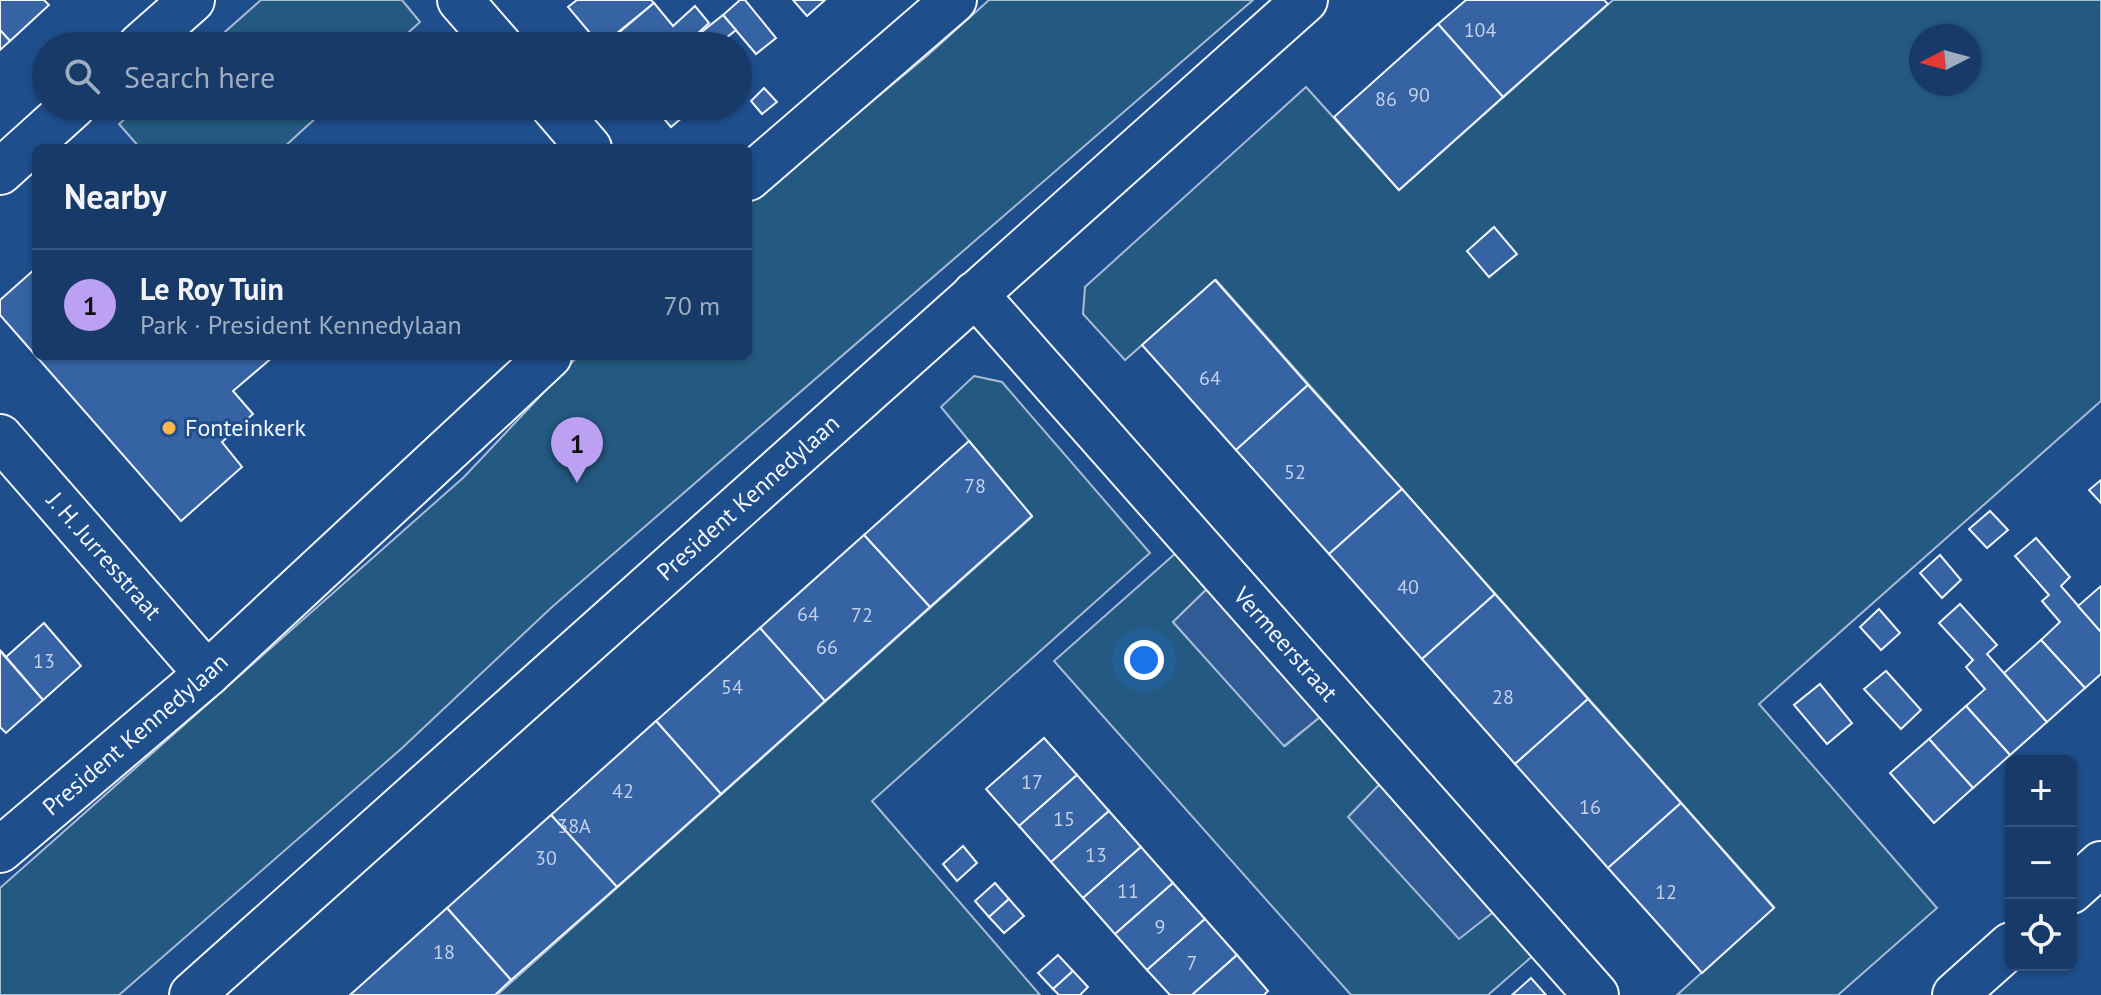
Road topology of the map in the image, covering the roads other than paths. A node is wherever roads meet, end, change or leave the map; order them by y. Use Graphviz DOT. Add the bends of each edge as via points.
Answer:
graph roads {
  1 [pos="192,0"];
  2 [pos="460,0"];
  3 [pos="954,0"];
  4 [pos="1305,0"];
  5 [pos="156,32"];
  6 [pos="488,32"];
  7 [pos="58,120"];
  8 [pos="565,120"];
  9 [pos="586,144"];
  10 [pos="0,172"];
  11 [pos="752,175"];
  12 [pos="975,294"];
  13 [pos="545,360"];
  14 [pos="0,437"];
  15 [pos="207,674"];
  16 [pos="0,850"];
  17 [pos="2101,864"];
  18 [pos="2077,886"];
  19 [pos="2005,950"];
  20 [pos="192,995"];
  21 [pos="1596,995"];
  22 [pos="1955,995"];
  1 -- 5 [label="street"];
  2 -- 6 [label="street"];
  3 -- 11 [label="street"];
  4 -- 12 [label="street, President Kennedylaan"];
  7 -- 10 [label="street"];
  8 -- 9 [label="street"];
  12 -- 20 [label="street, President Kennedylaan"];
  12 -- 21 [label="street, Vermeerstraat"];
  13 -- 15 [label="street, President Kennedylaan"];
  14 -- 15 [label="street, J. H. Jurresstraat"];
  15 -- 16 [label="street, President Kennedylaan"];
  17 -- 18 [label="street"];
  19 -- 22 [label="street"];
}
